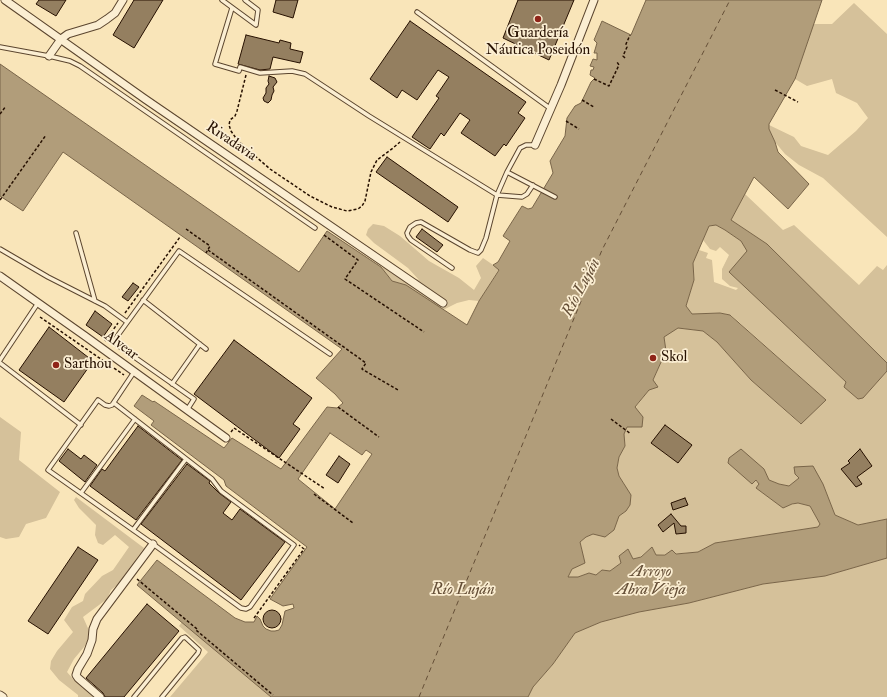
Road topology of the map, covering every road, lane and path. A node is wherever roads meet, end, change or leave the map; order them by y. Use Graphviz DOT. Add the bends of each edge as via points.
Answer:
graph roads {
  1 [pos="5,0"];
  2 [pos="123,0"];
  3 [pos="222,0"];
  4 [pos="245,0"];
  5 [pos="594,0"];
  6 [pos="232,8"];
  7 [pos="417,12"];
  8 [pos="630,35"];
  9 [pos="61,39"];
  10 [pos="0,47"];
  11 [pos="50,56"];
  12 [pos="625,58"];
  13 [pos="617,62"];
  14 [pos="248,69"];
  15 [pos="594,79"];
  16 [pos="775,90"];
  17 [pos="582,100"];
  18 [pos="798,102"];
  19 [pos="6,106"];
  20 [pos="594,107"];
  21 [pos="551,109"];
  22 [pos="0,114"];
  23 [pos="566,121"];
  24 [pos="579,129"];
  25 [pos="46,135"];
  26 [pos="402,137"];
  27 [pos="535,145"];
  28 [pos="507,172"];
  29 [pos="534,185"];
  30 [pos="497,195"];
  31 [pos="555,197"];
  32 [pos="0,200"];
  33 [pos="315,228"];
  34 [pos="186,229"];
  35 [pos="76,233"];
  36 [pos="324,235"];
  37 [pos="180,237"];
  38 [pos="0,249"];
  39 [pos="208,250"];
  40 [pos="206,253"];
  41 [pos="452,268"];
  42 [pos="0,276"];
  43 [pos="143,300"];
  44 [pos="95,301"];
  45 [pos="38,303"];
  46 [pos="443,303"];
  47 [pos="122,318"];
  48 [pos="127,322"];
  49 [pos="424,332"];
  50 [pos="200,344"];
  51 [pos="101,348"];
  52 [pos="206,349"];
  53 [pos="330,354"];
  54 [pos="0,360"];
  55 [pos="0,363"];
  56 [pos="134,372"];
  57 [pos="172,384"];
  58 [pos="398,390"];
  59 [pos="114,402"];
  60 [pos="338,407"];
  61 [pos="187,410"];
  62 [pos="135,419"];
  63 [pos="611,419"];
  64 [pos="81,425"];
  65 [pos="631,434"];
  66 [pos="378,437"];
  67 [pos="226,438"];
  68 [pos="186,459"];
  69 [pos="325,489"];
  70 [pos="81,493"];
  71 [pos="314,494"];
  72 [pos="353,523"];
  73 [pos="133,530"];
  74 [pos="153,544"];
  75 [pos="137,579"];
  76 [pos="0,695"];
  77 [pos="273,695"];
  78 [pos="3,697"];
  79 [pos="100,697"];
  80 [pos="134,697"];
  81 [pos="162,697"];
  1 -- 9 [label="street, Rivadavia"];
  2 -- 9 [label="street" via="108,19"];
  3 -- 6 [label="lane"];
  4 -- 6 [label="lane" via="258,10 256,25"];
  5 -- 21 [label="street"];
  6 -- 14 [label="lane" via="215,64 239,71 240,67"];
  7 -- 21 [label="lane"];
  8 -- 12 [label="path" via="623,56"];
  9 -- 11 [label="street"];
  9 -- 46 [label="street, Rivadavia" via="151,104"];
  10 -- 11 [label="lane"];
  11 -- 33 [label="lane" via="80,66"];
  13 -- 15 [label="path" via="619,65 609,86"];
  14 -- 26 [label="lane" via="260,73 292,71 305,74"];
  14 -- 26 [label="path" via="237,111 230,120 231,131 238,141 270,169 310,196 332,207 347,211 362,206 377,160 393,148"];
  16 -- 18 [label="path"];
  17 -- 20 [label="path"];
  19 -- 22 [label="path"];
  21 -- 27 [label="street"];
  23 -- 24 [label="path"];
  25 -- 32 [label="path"];
  26 -- 30 [label="lane"];
  27 -- 28 [label="lane" via="520,148"];
  28 -- 29 [label="lane"];
  28 -- 30 [label="lane"];
  29 -- 30 [label="lane" via="522,197"];
  29 -- 31 [label="lane"];
  30 -- 41 [label="lane" via="486,238 478,253 421,222 410,227 407,233 411,240"];
  34 -- 39 [label="path" via="210,246"];
  35 -- 44 [label="lane"];
  36 -- 49 [label="path" via="358,260 345,279"];
  37 -- 47 [label="path"];
  38 -- 44 [label="lane"];
  39 -- 40 [label="path"];
  39 -- 58 [label="path" via="366,363 362,369"];
  42 -- 45 [label="street, Alvear"];
  43 -- 48 [label="lane"];
  43 -- 50 [label="lane"];
  43 -- 53 [label="lane" via="179,251"];
  44 -- 47 [label="lane"];
  45 -- 51 [label="street, Alvear"];
  45 -- 54 [label="lane"];
  47 -- 48 [label="lane"];
  47 -- 51 [label="path"];
  48 -- 57 [label="lane" via="113,342"];
  50 -- 52 [label="lane"];
  50 -- 57 [label="lane"];
  51 -- 56 [label="street, Alvear"];
  55 -- 64 [label="lane"];
  56 -- 59 [label="lane"];
  56 -- 61 [label="street, Alvear"];
  57 -- 61 [label="lane" via="194,399"];
  59 -- 62 [label="lane"];
  59 -- 64 [label="lane" via="110,406 98,400"];
  60 -- 66 [label="path"];
  61 -- 67 [label="street, Alvear"];
  62 -- 68 [label="lane"];
  62 -- 70 [label="lane"];
  63 -- 65 [label="path"];
  64 -- 70 [label="lane" via="48,470"];
  67 -- 69 [label="path" via="234,428"];
  68 -- 73 [label="lane"];
  68 -- 74 [label="lane" via="212,479 221,491 294,545 254,603 246,609 241,608"];
  70 -- 73 [label="lane"];
  71 -- 72 [label="path"];
  73 -- 74 [label="lane"];
  74 -- 79 [label="street" via="97,619 87,654 78,669 78,678"];
  75 -- 77 [label="path"];
  76 -- 78 [label="street"];
  80 -- 81 [label="lane" via="185,637 198,653"];
}
